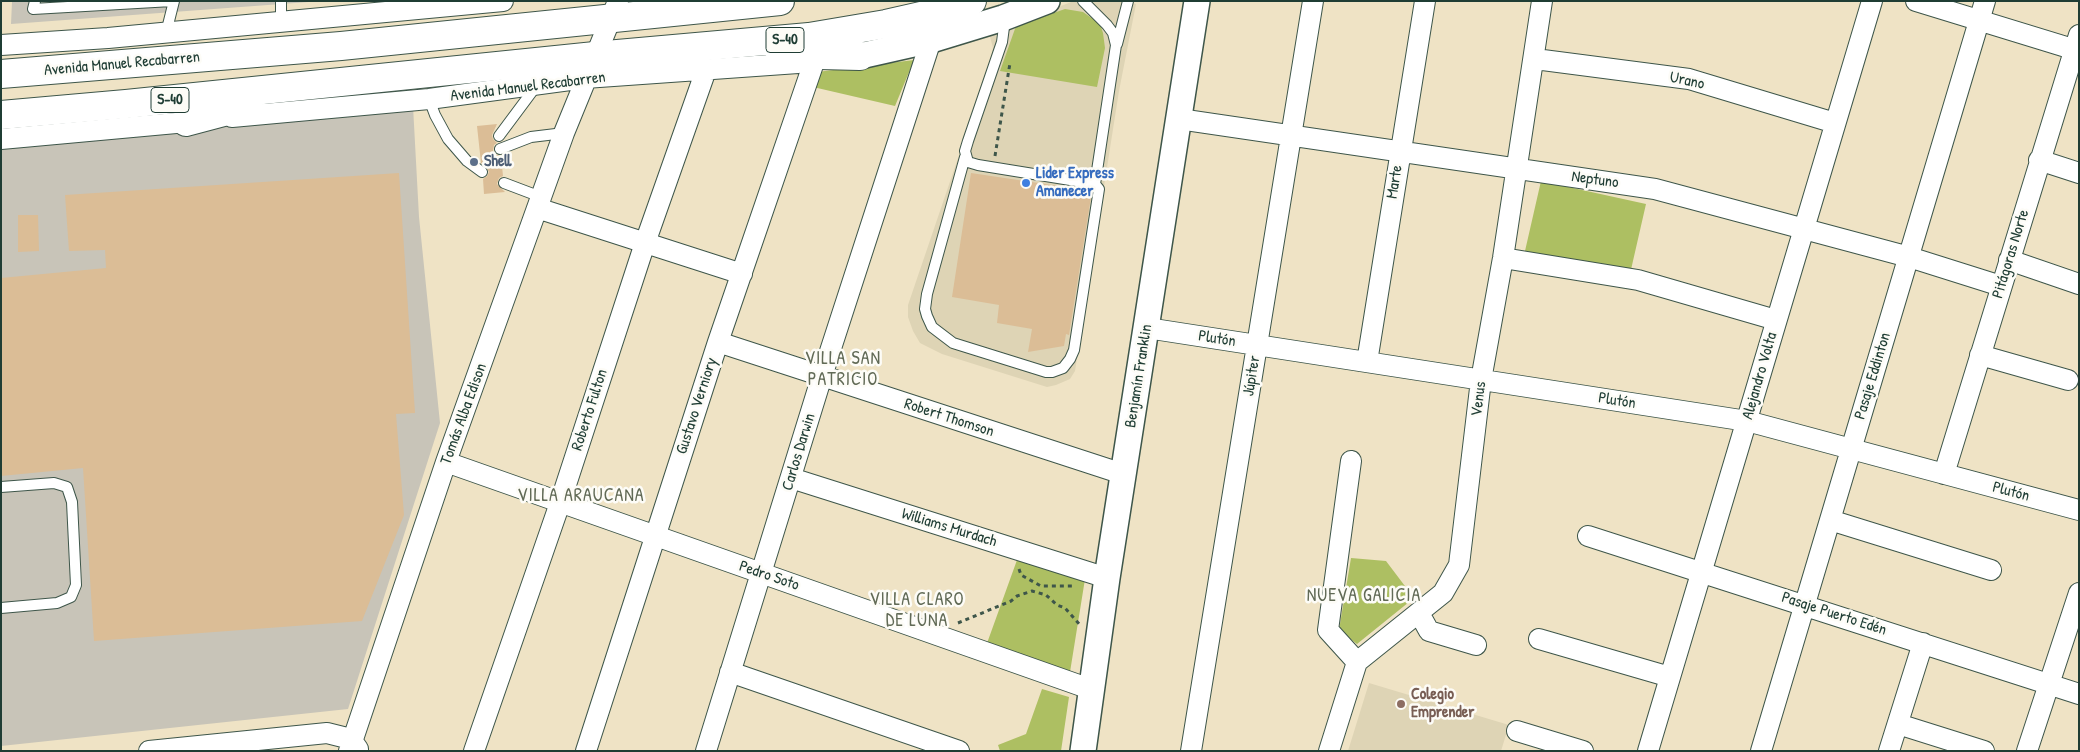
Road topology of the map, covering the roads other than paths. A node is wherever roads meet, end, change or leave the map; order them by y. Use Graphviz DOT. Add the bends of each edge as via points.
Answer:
graph roads {
  1 [pos="35,1"];
  2 [pos="173,1"];
  3 [pos="281,1"];
  4 [pos="503,1"];
  5 [pos="780,1"];
  6 [pos="972,1"];
  7 [pos="1047,1"];
  8 [pos="1083,1"];
  9 [pos="1128,1"];
  10 [pos="1197,1"];
  11 [pos="1313,1"];
  12 [pos="1426,1"];
  13 [pos="1542,1"];
  14 [pos="1872,1"];
  15 [pos="1916,1"];
  16 [pos="1985,1"];
  17 [pos="451,4"];
  18 [pos="615,9"];
  19 [pos="1003,18"];
  20 [pos="1979,21"];
  21 [pos="281,22"];
  22 [pos="166,32"];
  23 [pos="931,40"];
  24 [pos="1,44"];
  25 [pos="1116,45"];
  26 [pos="2077,46"];
  27 [pos="681,49"];
  28 [pos="860,56"];
  29 [pos="1534,59"];
  30 [pos="814,62"];
  31 [pos="590,67"];
  32 [pos="706,70"];
  33 [pos="1,74"];
  34 [pos="338,83"];
  35 [pos="538,85"];
  36 [pos="429,99"];
  37 [pos="1,114"];
  38 [pos="1179,119"];
  39 [pos="186,122"];
  40 [pos="1835,123"];
  41 [pos="564,133"];
  42 [pos="1291,135"];
  43 [pos="499,136"];
  44 [pos="1,140"];
  45 [pos="500,149"];
  46 [pos="1400,152"];
  47 [pos="965,157"];
  48 [pos="2039,160"];
  49 [pos="480,165"];
  50 [pos="1517,169"];
  51 [pos="2079,173"];
  52 [pos="504,183"];
  53 [pos="1095,184"];
  54 [pos="539,202"];
  55 [pos="1804,228"];
  56 [pos="645,243"];
  57 [pos="1909,256"];
  58 [pos="1503,258"];
  59 [pos="2009,260"];
  60 [pos="742,274"];
  61 [pos="2079,284"];
  62 [pos="2001,286"];
  63 [pos="1776,320"];
  64 [pos="1147,328"];
  65 [pos="718,342"];
  66 [pos="1257,345"];
  67 [pos="1980,355"];
  68 [pos="1367,362"];
  69 [pos="822,376"];
  70 [pos="1481,380"];
  71 [pos="2068,380"];
  72 [pos="1747,421"];
  73 [pos="1851,449"];
  74 [pos="1352,461"];
  75 [pos="446,462"];
  76 [pos="1123,474"];
  77 [pos="1944,474"];
  78 [pos="791,478"];
  79 [pos="1,487"];
  80 [pos="560,503"];
  81 [pos="2079,510"];
  82 [pos="1830,520"];
  83 [pos="655,536"];
  84 [pos="1588,536"];
  85 [pos="1991,570"];
  86 [pos="1702,572"];
  87 [pos="762,574"];
  88 [pos="1107,578"];
  89 [pos="2079,594"];
  90 [pos="1805,605"];
  91 [pos="1,608"];
  92 [pos="1418,613"];
  93 [pos="1539,639"];
  94 [pos="1923,643"];
  95 [pos="1476,645"];
  96 [pos="1357,662"];
  97 [pos="730,672"];
  98 [pos="1670,678"];
  99 [pos="2049,684"];
  100 [pos="1093,690"];
  101 [pos="2079,694"];
  102 [pos="1898,724"];
  103 [pos="1517,732"];
  104 [pos="353,747"];
  105 [pos="149,751"];
  106 [pos="474,751"];
  107 [pos="586,751"];
  108 [pos="706,751"];
  109 [pos="959,751"];
  110 [pos="1083,751"];
  111 [pos="1191,751"];
  112 [pos="1329,751"];
  113 [pos="1583,751"];
  114 [pos="1648,751"];
  115 [pos="1761,751"];
  116 [pos="1889,751"];
  117 [pos="1984,751"];
  118 [pos="2027,751"];
  1 -- 2 [label="lane" via="33,8"];
  2 -- 22 [label="lane"];
  3 -- 21 [label="lane"];
  4 -- 17 [label="street, Avenida Manuel Recabarren"];
  5 -- 18 [label="main road, Avenida Manuel Recabarren / S-40"];
  6 -- 27 [label="main road, Avenida Manuel Recabarren / S-40" via="930,14 837,33"];
  7 -- 19 [label="street, Avenida Manuel Recabarren"];
  8 -- 25 [label="lane" via="1113,32"];
  9 -- 25 [label="lane"];
  10 -- 38 [label="street, Benjamín Franklin"];
  11 -- 42 [label="street, Júpiter"];
  12 -- 46 [label="street, Marte"];
  13 -- 29 [label="street, Venus"];
  14 -- 40 [label="street, Alejandro Volta"];
  15 -- 20 [label="street"];
  16 -- 20 [label="street, Pasaje Eddinton"];
  17 -- 21 [label="street, Avenida Manuel Recabarren"];
  18 -- 31 [label="street, Tomás Alba Edison"];
  18 -- 33 [label="main road, Avenida Manuel Recabarren / S-40" via="341,46"];
  19 -- 23 [label="street, Avenida Manuel Recabarren"];
  19 -- 47 [label="lane" via="1002,42"];
  20 -- 26 [label="street"];
  20 -- 57 [label="street, Pasaje Eddinton"];
  21 -- 22 [label="street, Avenida Manuel Recabarren"];
  22 -- 24 [label="street, Avenida Manuel Recabarren"];
  23 -- 28 [label="street, Avenida Manuel Recabarren"];
  23 -- 69 [label="street, Carlos Darwin"];
  25 -- 53 [label="lane"];
  26 -- 48 [label="street, Pitágoras Norte"];
  27 -- 28 [label="main road" via="738,54"];
  27 -- 31 [label="main road, Avenida Manuel Recabarren / S-40"];
  28 -- 30 [label="street, Avenida Manuel Recabarren"];
  29 -- 40 [label="street, Urano" via="1689,80"];
  29 -- 50 [label="street, Venus"];
  30 -- 32 [label="street, Avenida Manuel Recabarren"];
  30 -- 60 [label="street, Gustavo Verniory"];
  31 -- 32 [label="street, Avenida Manuel Recabarren"];
  31 -- 34 [label="main road, Avenida Manuel Recabarren / S-40"];
  31 -- 35 [label="street, Avenida Manuel Recabarren"];
  31 -- 41 [label="street, Tomás Alba Edison"];
  32 -- 56 [label="street, Roberto Fulton"];
  34 -- 37 [label="main road, Avenida Manuel Recabarren / S-40"];
  34 -- 39 [label="main road"];
  35 -- 36 [label="street, Avenida Manuel Recabarren"];
  35 -- 43 [label="lane"];
  36 -- 39 [label="street, Avenida Manuel Recabarren"];
  36 -- 49 [label="lane" via="448,140"];
  38 -- 42 [label="street, Neptuno"];
  38 -- 64 [label="street, Benjamín Franklin"];
  39 -- 44 [label="street, Avenida Manuel Recabarren"];
  40 -- 55 [label="street, Alejandro Volta"];
  41 -- 45 [label="lane" via="531,137"];
  41 -- 54 [label="street, Tomás Alba Edison"];
  42 -- 46 [label="street, Neptuno"];
  42 -- 66 [label="street, Júpiter"];
  46 -- 50 [label="street, Neptuno"];
  46 -- 68 [label="street, Marte"];
  47 -- 53 [label="lane" via="972,164"];
  47 -- 53 [label="lane" via="925,301 927,316 932,327 953,343 1046,372 1063,368 1074,350 1099,189"];
  48 -- 51 [label="street"];
  48 -- 59 [label="street, Pitágoras Norte"];
  50 -- 55 [label="street, Neptuno" via="1655,189"];
  50 -- 58 [label="street, Venus"];
  52 -- 54 [label="lane"];
  54 -- 56 [label="street"];
  54 -- 75 [label="street, Tomás Alba Edison"];
  55 -- 57 [label="street, Neptuno"];
  55 -- 63 [label="street, Alejandro Volta"];
  56 -- 60 [label="street"];
  56 -- 80 [label="street, Roberto Fulton"];
  57 -- 62 [label="street, Neptuno"];
  57 -- 73 [label="street, Pasaje Eddinton"];
  58 -- 63 [label="street" via="1638,280"];
  58 -- 70 [label="street, Venus"];
  59 -- 61 [label="street"];
  59 -- 62 [label="street, Pitágoras Norte"];
  60 -- 65 [label="street, Gustavo Verniory"];
  62 -- 67 [label="street, Pitágoras Norte"];
  63 -- 72 [label="street, Alejandro Volta"];
  64 -- 66 [label="street, Plutón"];
  64 -- 76 [label="street, Benjamín Franklin"];
  65 -- 69 [label="street, Robert Thomson"];
  65 -- 83 [label="street, Gustavo Verniory"];
  66 -- 68 [label="street, Plutón"];
  66 -- 111 [label="street, Júpiter"];
  67 -- 71 [label="street"];
  67 -- 77 [label="street, Pitágoras Norte"];
  68 -- 70 [label="street, Plutón"];
  69 -- 76 [label="street, Robert Thomson"];
  69 -- 78 [label="street, Carlos Darwin"];
  70 -- 72 [label="street, Plutón"];
  70 -- 92 [label="street, Venus" via="1459,565 1443,594"];
  72 -- 73 [label="street, Plutón"];
  72 -- 86 [label="street, Alejandro Volta"];
  73 -- 77 [label="street, Plutón"];
  73 -- 82 [label="street, Pasaje Eddinton"];
  74 -- 96 [label="street" via="1328,630"];
  75 -- 80 [label="street, Pedro Soto"];
  75 -- 104 [label="street, Tomás Alba Edison"];
  76 -- 88 [label="street, Benjamín Franklin"];
  77 -- 81 [label="street, Plutón"];
  78 -- 87 [label="street, Carlos Darwin"];
  78 -- 88 [label="street, Williams Murdach"];
  79 -- 91 [label="lane" via="54,483 67,487 72,502 76,585 71,597 57,603"];
  80 -- 83 [label="street, Pedro Soto"];
  80 -- 106 [label="street, Roberto Fulton"];
  82 -- 85 [label="street"];
  82 -- 90 [label="street, Pasaje Eddinton"];
  83 -- 87 [label="street, Pedro Soto"];
  83 -- 107 [label="street, Gustavo Verniory"];
  84 -- 86 [label="street, Pasaje Puerto Edén"];
  86 -- 90 [label="street, Pasaje Puerto Edén"];
  86 -- 98 [label="street, Alejandro Volta"];
  87 -- 97 [label="street, Carlos Darwin"];
  87 -- 100 [label="street, Pedro Soto"];
  88 -- 100 [label="street, Benjamín Franklin"];
  89 -- 99 [label="street"];
  90 -- 94 [label="street, Pasaje Puerto Edén"];
  90 -- 115 [label="street, Pasaje Eddinton"];
  92 -- 95 [label="street" via="1430,631"];
  92 -- 96 [label="street, Venus"];
  93 -- 98 [label="street"];
  94 -- 99 [label="street, Pasaje Puerto Edén"];
  94 -- 102 [label="street"];
  96 -- 112 [label="street"];
  97 -- 108 [label="street, Carlos Darwin"];
  97 -- 109 [label="street"];
  98 -- 114 [label="street, Alejandro Volta"];
  99 -- 101 [label="street, Pasaje Puerto Edén"];
  99 -- 118 [label="street"];
  100 -- 110 [label="street, Benjamín Franklin"];
  102 -- 116 [label="street"];
  102 -- 117 [label="street"];
  103 -- 113 [label="street"];
  104 -- 105 [label="street" via="327,733"];
}
